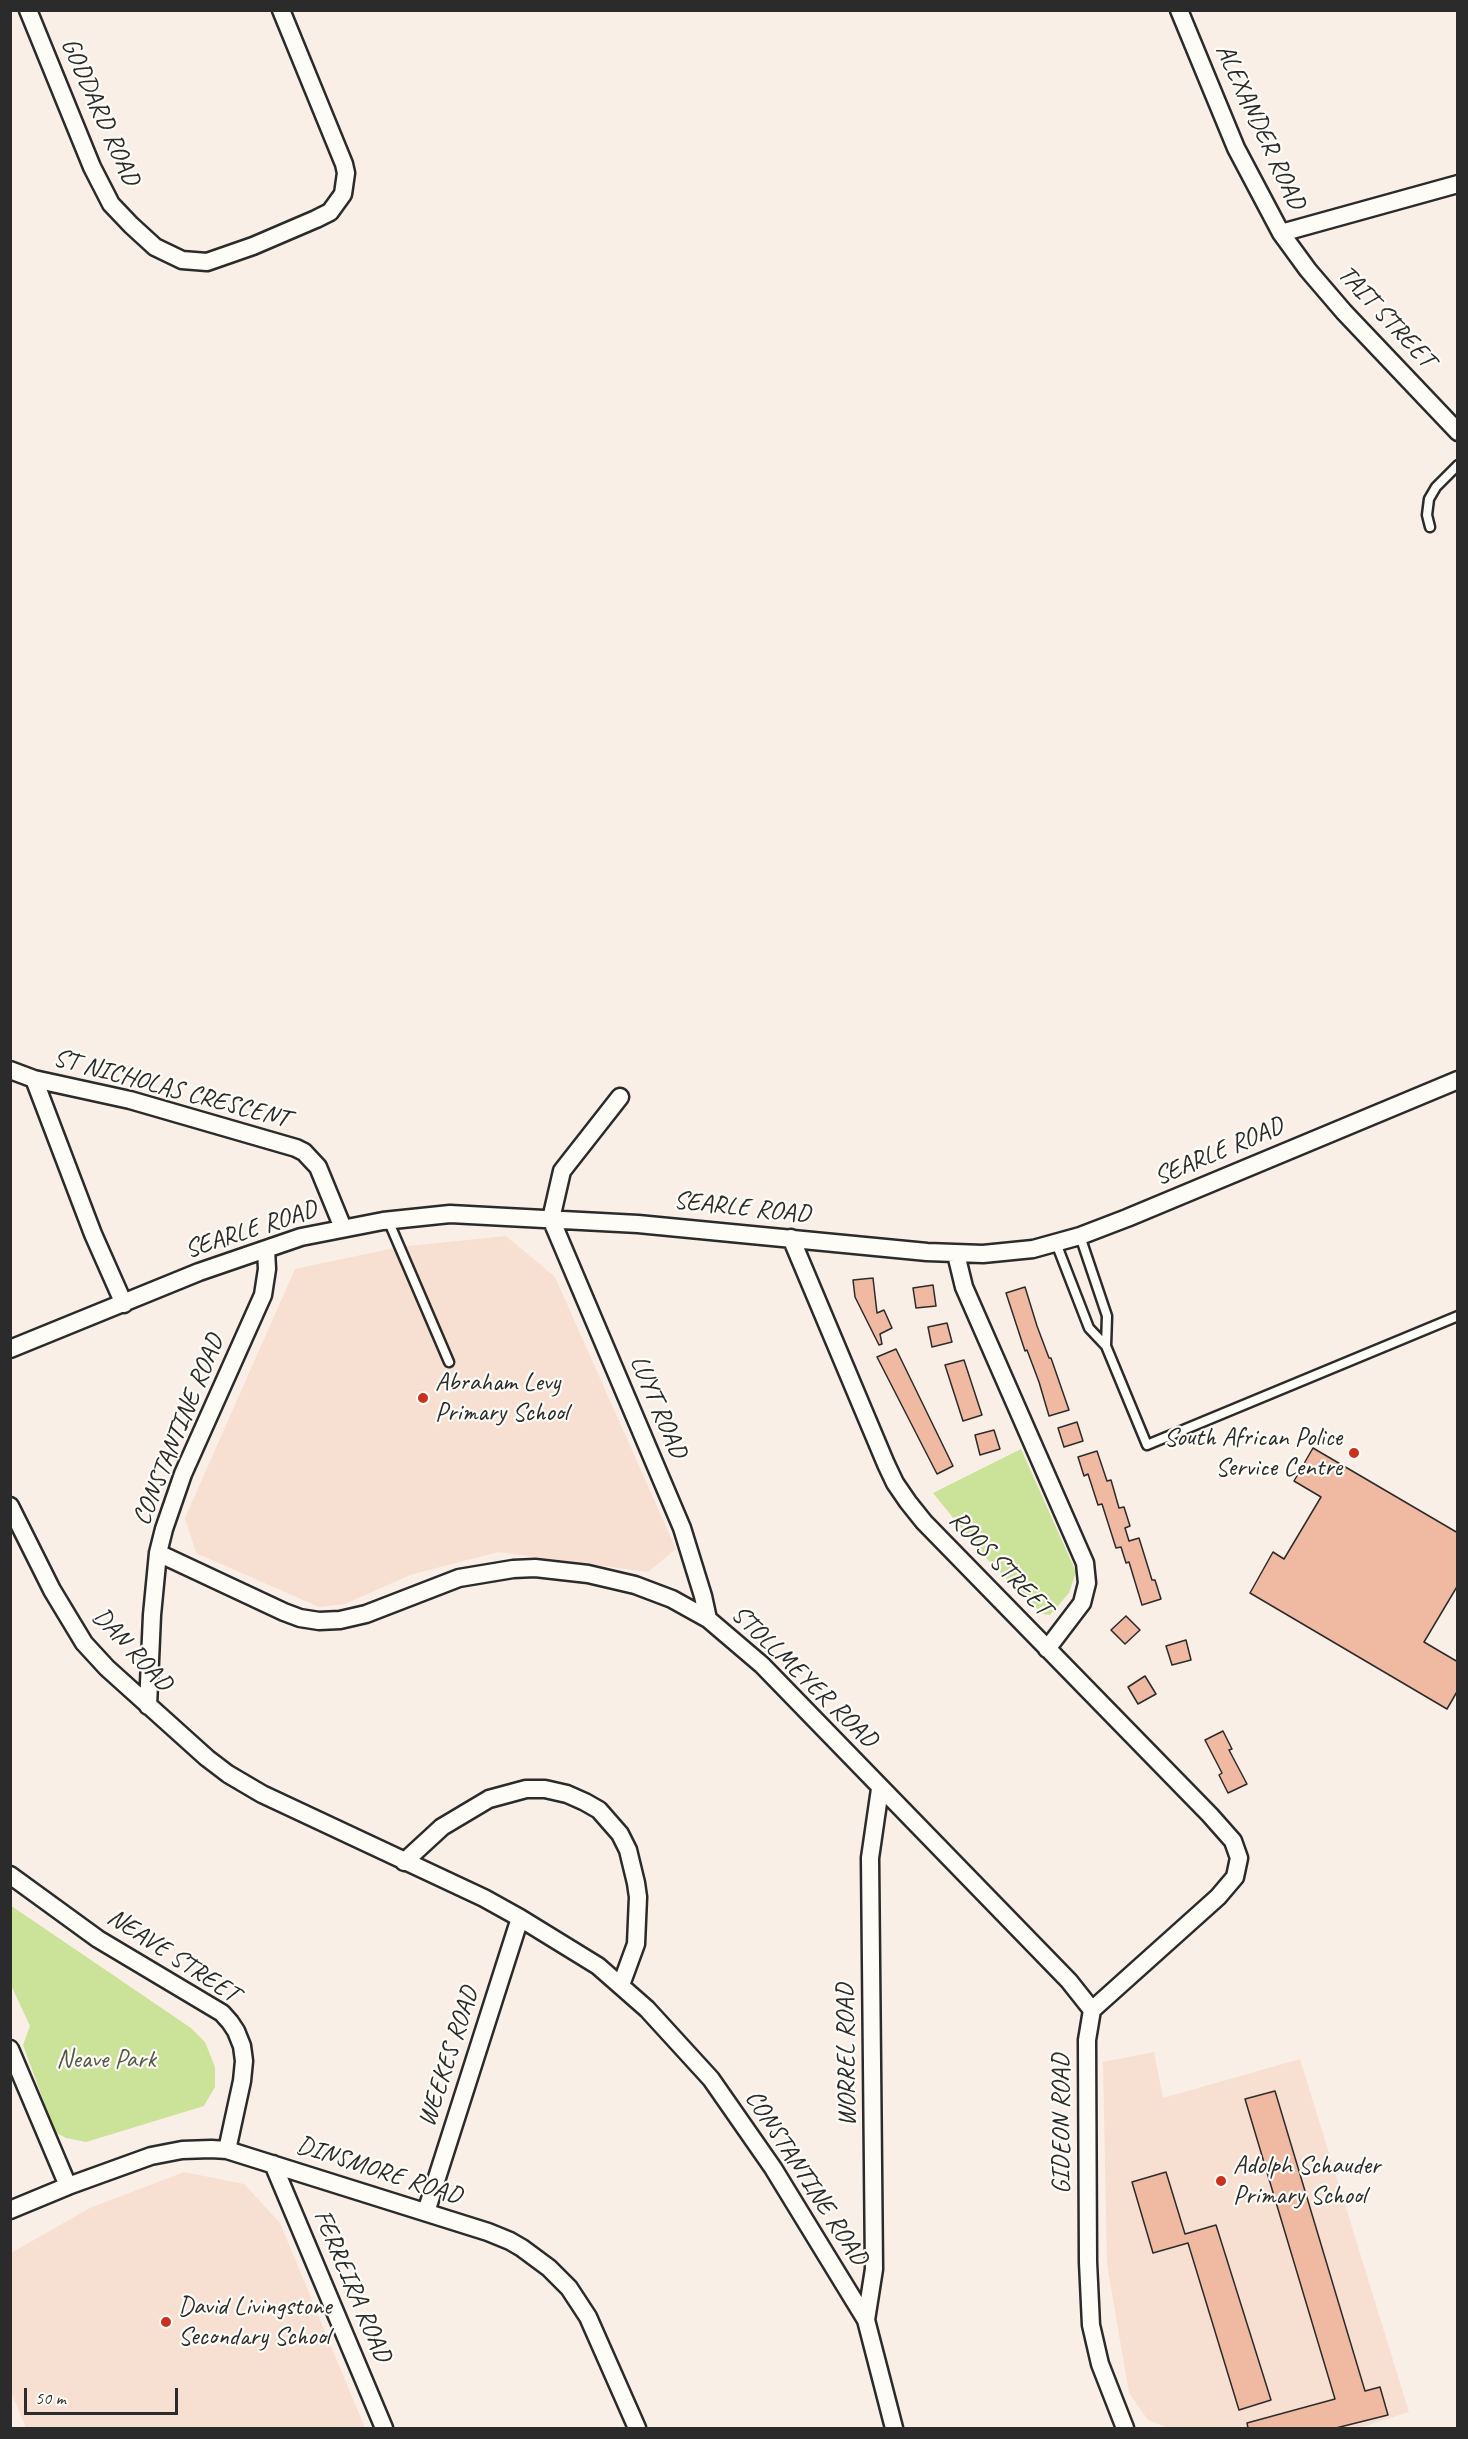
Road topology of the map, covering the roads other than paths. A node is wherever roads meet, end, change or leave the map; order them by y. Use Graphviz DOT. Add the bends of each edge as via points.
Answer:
graph roads {
  1 [pos="28,10"];
  2 [pos="281,10"];
  3 [pos="1179,10"];
  4 [pos="1458,184"];
  5 [pos="1281,233"];
  6 [pos="1458,432"];
  7 [pos="1458,465"];
  8 [pos="1430,527"];
  9 [pos="10,1070"];
  10 [pos="34,1079"];
  11 [pos="1458,1080"];
  12 [pos="620,1097"];
  13 [pos="551,1219"];
  14 [pos="388,1220"];
  15 [pos="343,1228"];
  16 [pos="1080,1236"];
  17 [pos="791,1238"];
  18 [pos="1056,1243"];
  19 [pos="266,1249"];
  20 [pos="956,1254"];
  21 [pos="124,1304"];
  22 [pos="1458,1316"];
  23 [pos="1106,1346"];
  24 [pos="10,1349"];
  25 [pos="449,1362"];
  26 [pos="10,1506"];
  27 [pos="158,1553"];
  28 [pos="708,1619"];
  29 [pos="1047,1649"];
  30 [pos="148,1706"];
  31 [pos="228,1774"];
  32 [pos="880,1789"];
  33 [pos="404,1862"];
  34 [pos="10,1875"];
  35 [pos="520,1918"];
  36 [pos="621,1985"];
  37 [pos="1092,2010"];
  38 [pos="10,2049"];
  39 [pos="228,2150"];
  40 [pos="273,2164"];
  41 [pos="68,2186"];
  42 [pos="10,2210"];
  43 [pos="426,2212"];
  44 [pos="866,2320"];
  45 [pos="384,2428"];
  46 [pos="637,2428"];
  47 [pos="894,2428"];
  48 [pos="1125,2428"];
  1 -- 2 [label="street, GODDARD ROAD" via="104,191 119,214 154,247 182,260 207,262 330,212 343,194 346,173"];
  3 -- 5 [label="street, ALEXANDER ROAD" via="1236,148"];
  4 -- 5 [label="street"];
  5 -- 6 [label="street, TAIT STREET" via="1344,312"];
  7 -- 8 [label="lane" via="1429,499"];
  9 -- 10 [label="street, ST NICHOLAS CRESCENT"];
  10 -- 15 [label="street, ST NICHOLAS CRESCENT" via="130,1100 296,1148 318,1167"];
  10 -- 21 [label="street"];
  11 -- 16 [label="street, SEARLE ROAD"];
  12 -- 13 [label="street" via="562,1171"];
  13 -- 14 [label="street, SEARLE ROAD" via="450,1214"];
  13 -- 17 [label="street, SEARLE ROAD"];
  13 -- 28 [label="street, LUYT ROAD" via="682,1528"];
  14 -- 15 [label="street, SEARLE ROAD"];
  14 -- 25 [label="lane"];
  15 -- 19 [label="street, SEARLE ROAD"];
  16 -- 18 [label="street, SEARLE ROAD"];
  16 -- 23 [label="lane" via="1107,1316"];
  17 -- 20 [label="street, SEARLE ROAD"];
  17 -- 29 [label="street, ROOS STREET" via="895,1483 924,1522"];
  18 -- 20 [label="street, SEARLE ROAD" via="1021,1250"];
  18 -- 23 [label="lane" via="1089,1328"];
  19 -- 21 [label="street, SEARLE ROAD"];
  19 -- 27 [label="street, CONSTANTINE ROAD" via="263,1295 180,1481"];
  20 -- 29 [label="street" via="964,1287 1085,1563 1087,1583 1082,1603"];
  21 -- 24 [label="street, SEARLE ROAD"];
  22 -- 23 [label="lane" via="1147,1445"];
  26 -- 30 [label="street, DAN ROAD" via="84,1643"];
  27 -- 28 [label="street, STOLLMEYER ROAD" via="284,1612 319,1621 366,1614 459,1578 535,1568 635,1585"];
  27 -- 30 [label="street, CONSTANTINE ROAD"];
  28 -- 32 [label="street, STOLLMEYER ROAD" via="762,1665"];
  29 -- 37 [label="street, ROOS STREET" via="1210,1815 1233,1841 1239,1858 1235,1877 1218,1897"];
  30 -- 31 [label="street, DAN ROAD"];
  31 -- 33 [label="street, CONSTANTINE ROAD"];
  32 -- 37 [label="street, STOLLMEYER ROAD" via="1069,1981"];
  32 -- 44 [label="street, WORREL ROAD" via="870,1858 874,2269"];
  33 -- 35 [label="street, CONSTANTINE ROAD"];
  33 -- 36 [label="street" via="442,1827 489,1799 509,1792 545,1788 592,1806 620,1834 636,1883 636,1944"];
  34 -- 39 [label="street, NEAVE STREET" via="98,1939 222,2013 230,2022 242,2046 244,2061"];
  35 -- 36 [label="street, CONSTANTINE ROAD" via="590,1960"];
  35 -- 43 [label="street, WEEKES ROAD"];
  36 -- 44 [label="street, CONSTANTINE ROAD" via="711,2079 773,2168"];
  37 -- 48 [label="street, GIDEON ROAD" via="1086,2040 1091,2325 1100,2364"];
  38 -- 41 [label="street"];
  39 -- 40 [label="street, DINSMORE ROAD"];
  39 -- 41 [label="street, DINSMORE ROAD" via="182,2150 151,2156"];
  40 -- 43 [label="street, DINSMORE ROAD"];
  40 -- 45 [label="street, FERREIRA ROAD"];
  41 -- 42 [label="street, DINSMORE ROAD"];
  43 -- 46 [label="street, DINSMORE ROAD" via="510,2241 560,2278 588,2317"];
  44 -- 47 [label="street, CONSTANTINE ROAD"];
}
